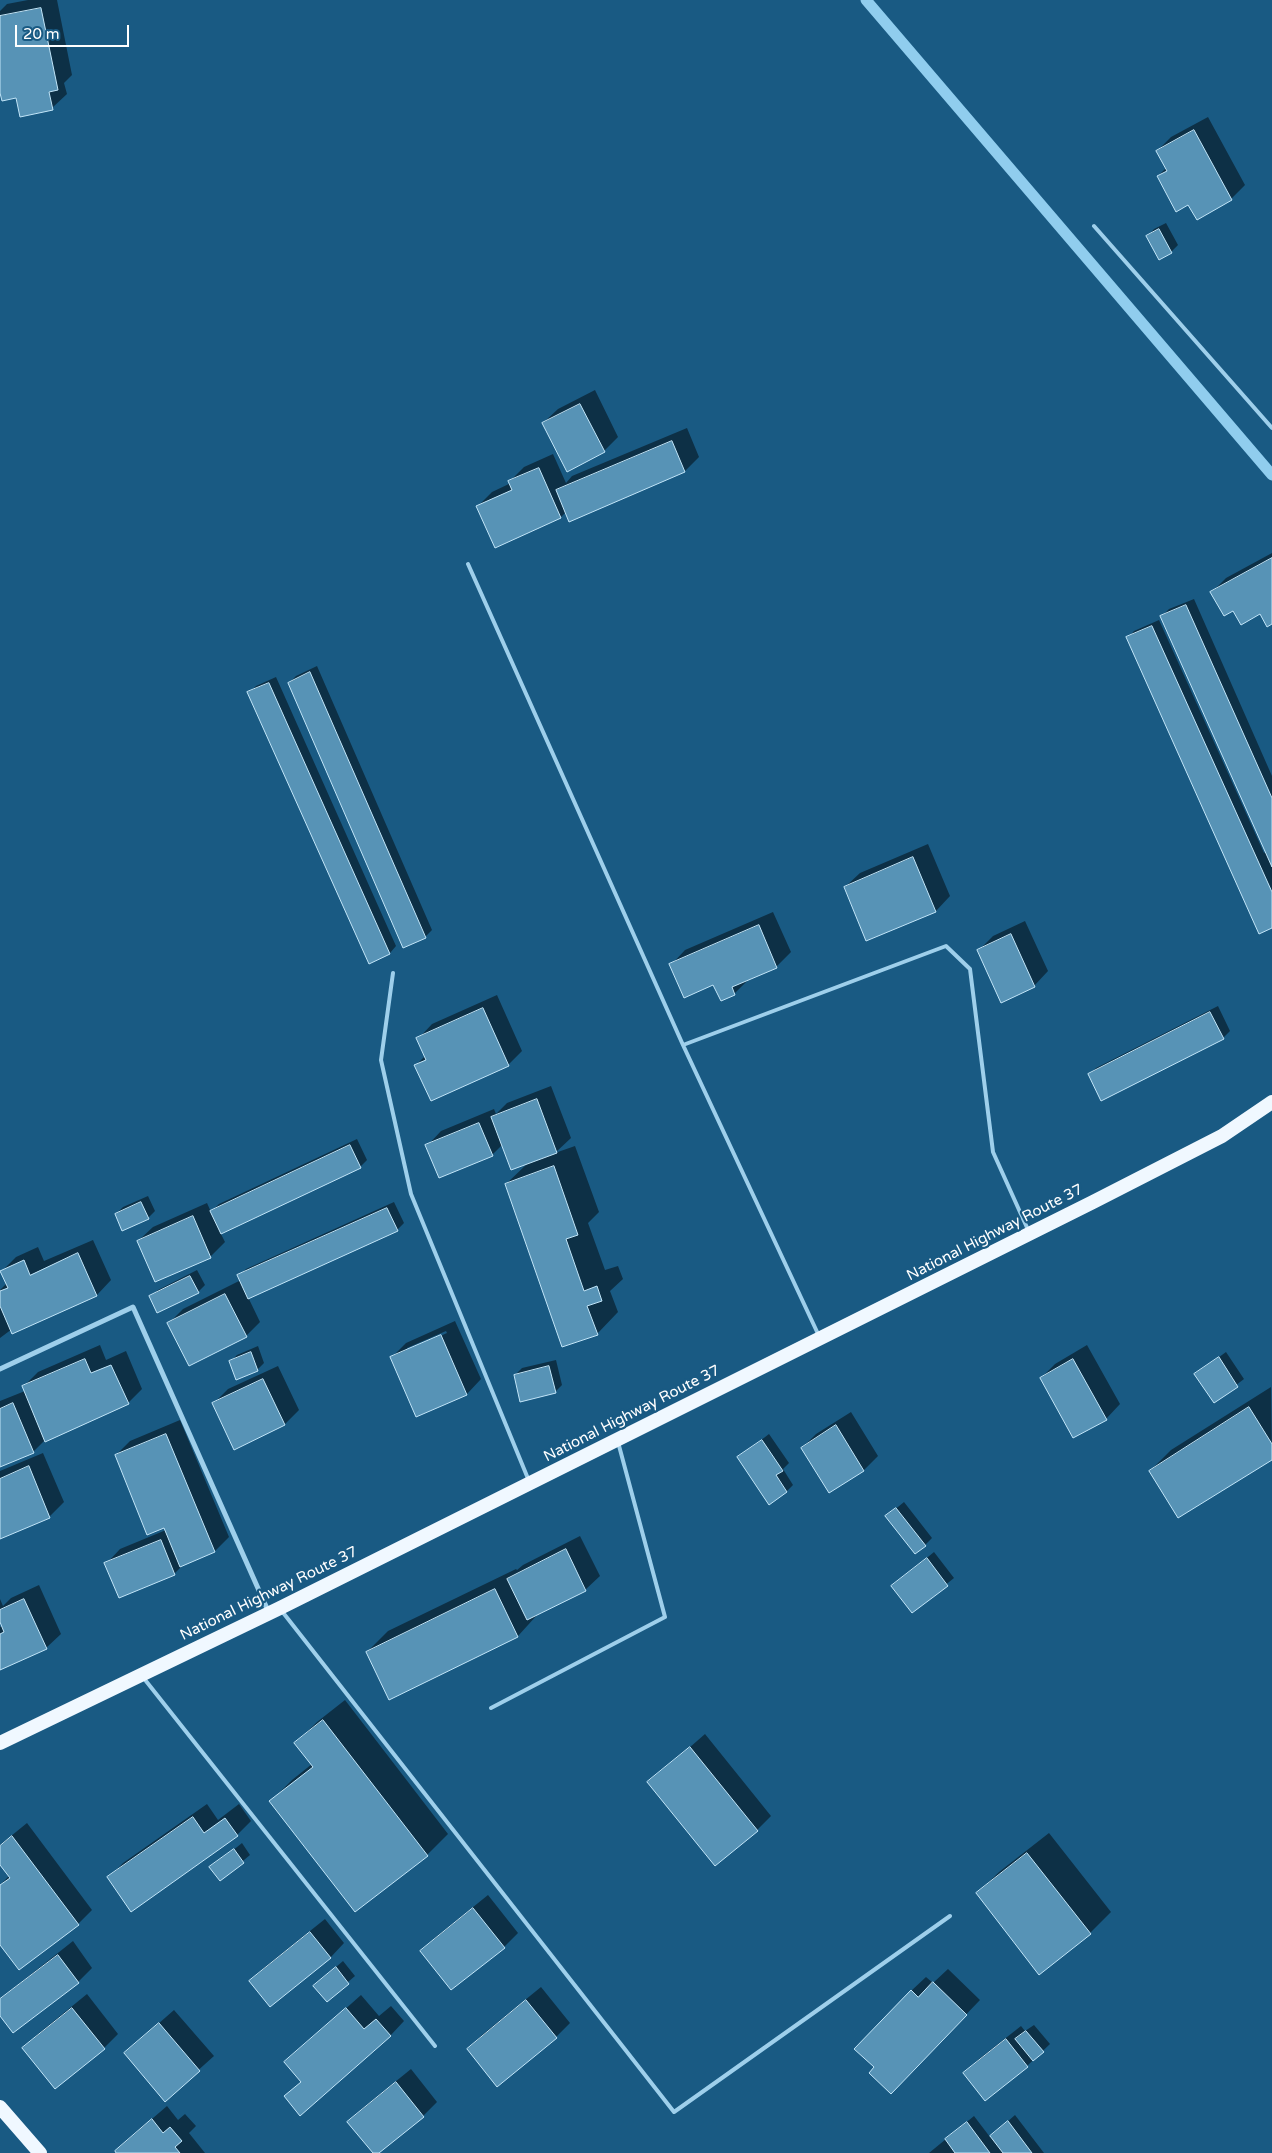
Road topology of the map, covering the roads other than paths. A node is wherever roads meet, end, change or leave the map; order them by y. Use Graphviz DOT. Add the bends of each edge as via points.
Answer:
graph roads {
  1 [pos="1094,226"];
  2 [pos="1272,428"];
  3 [pos="468,564"];
  4 [pos="393,973"];
  5 [pos="683,1045"];
  6 [pos="1272,1102"];
  7 [pos="1030,1234"];
  8 [pos="820,1338"];
  9 [pos="0,1369"];
  10 [pos="617,1439"];
  11 [pos="530,1483"];
  12 [pos="274,1610"];
  13 [pos="141,1675"];
  14 [pos="491,1708"];
  15 [pos="0,1743"];
  16 [pos="950,1916"];
  17 [pos="435,2046"];
  18 [pos="0,2107"];
  19 [pos="40,2153"];
  1 -- 2 [label="lane"];
  3 -- 5 [label="lane"];
  4 -- 11 [label="lane" via="381,1060 411,1194"];
  5 -- 7 [label="lane" via="946,946 970,969 993,1152"];
  5 -- 8 [label="lane"];
  6 -- 7 [label="highway, National Highway Route 37" via="1222,1136"];
  7 -- 8 [label="highway, National Highway Route 37"];
  8 -- 10 [label="highway, National Highway Route 37"];
  9 -- 12 [label="street" via="133,1307"];
  10 -- 11 [label="highway, National Highway Route 37"];
  10 -- 14 [label="lane" via="665,1617"];
  11 -- 12 [label="highway, National Highway Route 37"];
  12 -- 13 [label="highway, National Highway Route 37"];
  12 -- 16 [label="lane" via="674,2112"];
  13 -- 15 [label="highway, National Highway Route 37"];
  13 -- 17 [label="lane"];
  18 -- 19 [label="highway"];
}
